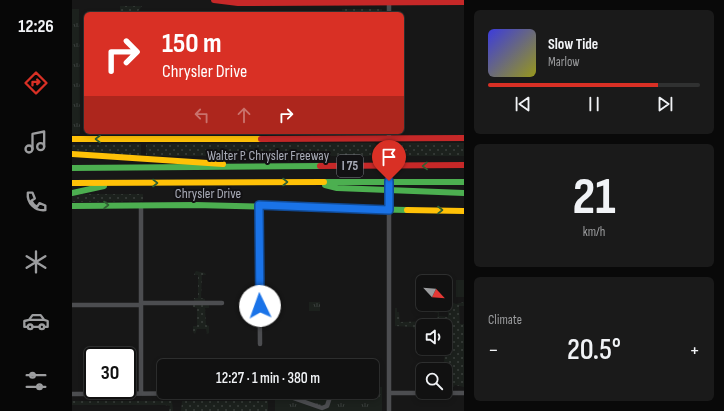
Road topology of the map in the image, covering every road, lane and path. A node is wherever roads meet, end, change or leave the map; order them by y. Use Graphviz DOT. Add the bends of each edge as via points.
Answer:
graph roads {
  1 [pos="214,0"];
  2 [pos="275,0"];
  3 [pos="244,1"];
  4 [pos="389,1"];
  5 [pos="438,1"];
  6 [pos="464,2"];
  7 [pos="267,3"];
  8 [pos="389,12"];
  9 [pos="389,135"];
  10 [pos="464,138"];
  11 [pos="72,139"];
  12 [pos="72,154"];
  13 [pos="464,166"];
  14 [pos="72,168"];
  15 [pos="235,168"];
  16 [pos="307,182"];
  17 [pos="464,182"];
  18 [pos="72,183"];
  19 [pos="116,183"];
  20 [pos="72,193"];
  21 [pos="464,193"];
  22 [pos="140,205"];
  23 [pos="259,205"];
  24 [pos="72,206"];
  25 [pos="389,210"];
  26 [pos="464,211"];
  27 [pos="222,303"];
  28 [pos="141,304"];
  29 [pos="72,305"];
  30 [pos="260,344"];
  31 [pos="141,393"];
  32 [pos="157,393"];
  33 [pos="279,393"];
  34 [pos="389,393"];
  35 [pos="464,393"];
  36 [pos="72,394"];
  37 [pos="389,411"];
  1 -- 3 [label="main road"];
  2 -- 7 [label="main road"];
  3 -- 7 [label="main road"];
  4 -- 5 [label="main road"];
  4 -- 7 [label="main road"];
  4 -- 8 [label="street"];
  5 -- 6 [label="main road"];
  9 -- 10 [label="main road"];
  9 -- 11 [label="main road, one-way"];
  9 -- 25 [label="street, bridge"];
  12 -- 15 [label="main road" via="213,162"];
  13 -- 15 [label="main road, Walter P. Chrysler Freeway / I 75, one-way"];
  14 -- 15 [label="main road, Walter P. Chrysler Freeway / I 75"];
  16 -- 17 [label="main road, Walter P. Chrysler Freeway / I 75"];
  19 -- 16 [label="main road, Walter P. Chrysler Freeway / I 75, one-way"];
  16 -- 21 [label="main road" via="337,188"];
  18 -- 19 [label="main road, Walter P. Chrysler Freeway / I 75"];
  19 -- 20 [label="main road"];
  22 -- 23 [label="main road, Chrysler Drive"];
  24 -- 22 [label="main road, Chrysler Drive, one-way"];
  22 -- 28 [label="street"];
  23 -- 25 [label="main road, Chrysler Drive"];
  23 -- 30 [label="street"];
  25 -- 26 [label="main road, Chrysler Drive, one-way"];
  25 -- 34 [label="street"];
  27 -- 28 [label="street"];
  28 -- 29 [label="street"];
  28 -- 31 [label="street"];
  31 -- 32 [label="street"];
  31 -- 36 [label="street"];
  33 -- 33 [label="street" via="318,408 327,406 330,398 323,392"];
  34 -- 35 [label="street"];
  34 -- 37 [label="street"];
}
